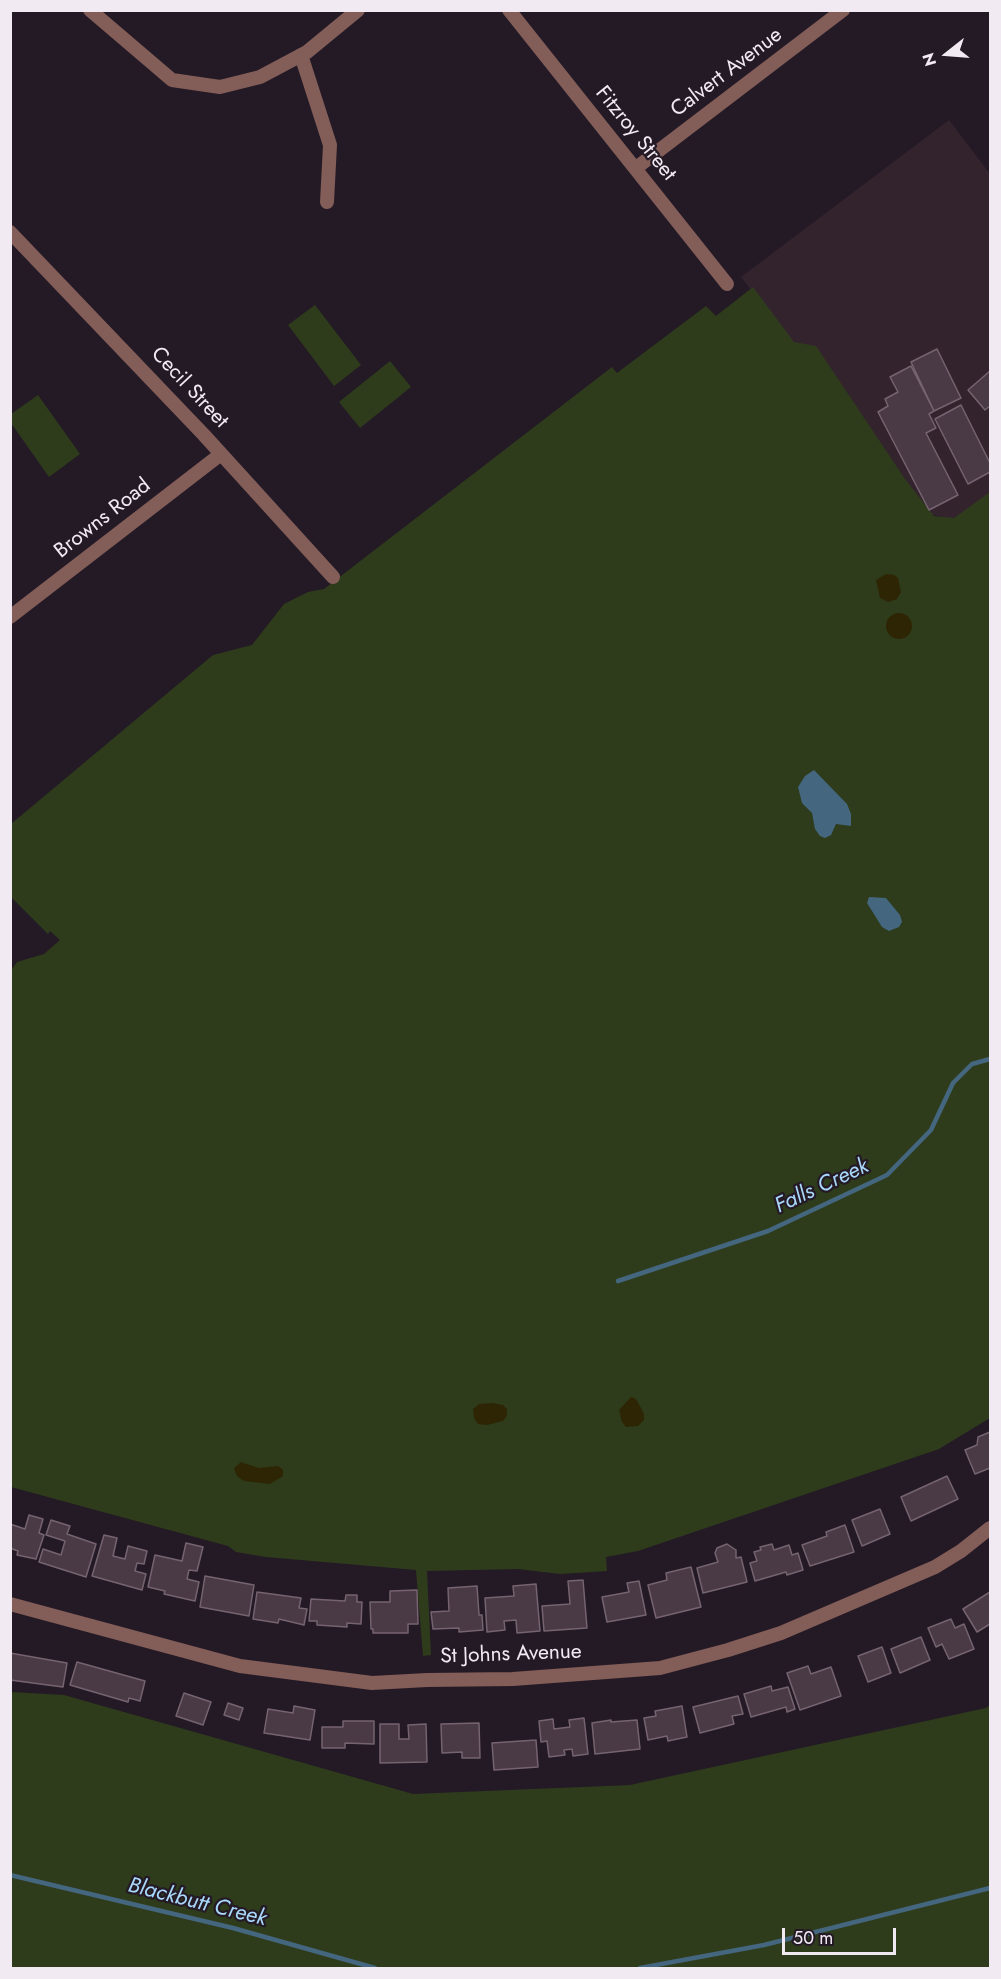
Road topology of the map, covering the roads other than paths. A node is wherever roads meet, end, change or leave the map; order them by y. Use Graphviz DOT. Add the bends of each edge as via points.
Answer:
graph roads {
  1 [pos="90,10"];
  2 [pos="358,10"];
  3 [pos="508,10"];
  4 [pos="843,10"];
  5 [pos="301,55"];
  6 [pos="636,168"];
  7 [pos="327,202"];
  8 [pos="10,232"];
  9 [pos="727,284"];
  10 [pos="221,454"];
  11 [pos="333,577"];
  12 [pos="10,617"];
  13 [pos="990,1528"];
  14 [pos="10,1604"];
  1 -- 5 [label="street" via="172,80 220,87 260,77"];
  2 -- 5 [label="street"];
  3 -- 6 [label="street, Fitzroy Street"];
  4 -- 6 [label="street, Calvert Avenue"];
  5 -- 7 [label="street" via="330,145"];
  6 -- 9 [label="street, Fitzroy Street"];
  8 -- 10 [label="street, Cecil Street"];
  10 -- 11 [label="street, Cecil Street"];
  10 -- 12 [label="street, Browns Road"];
  13 -- 14 [label="street, St Johns Avenue" via="935,1567 781,1633 648,1669 513,1679 372,1683 240,1666"];
}
